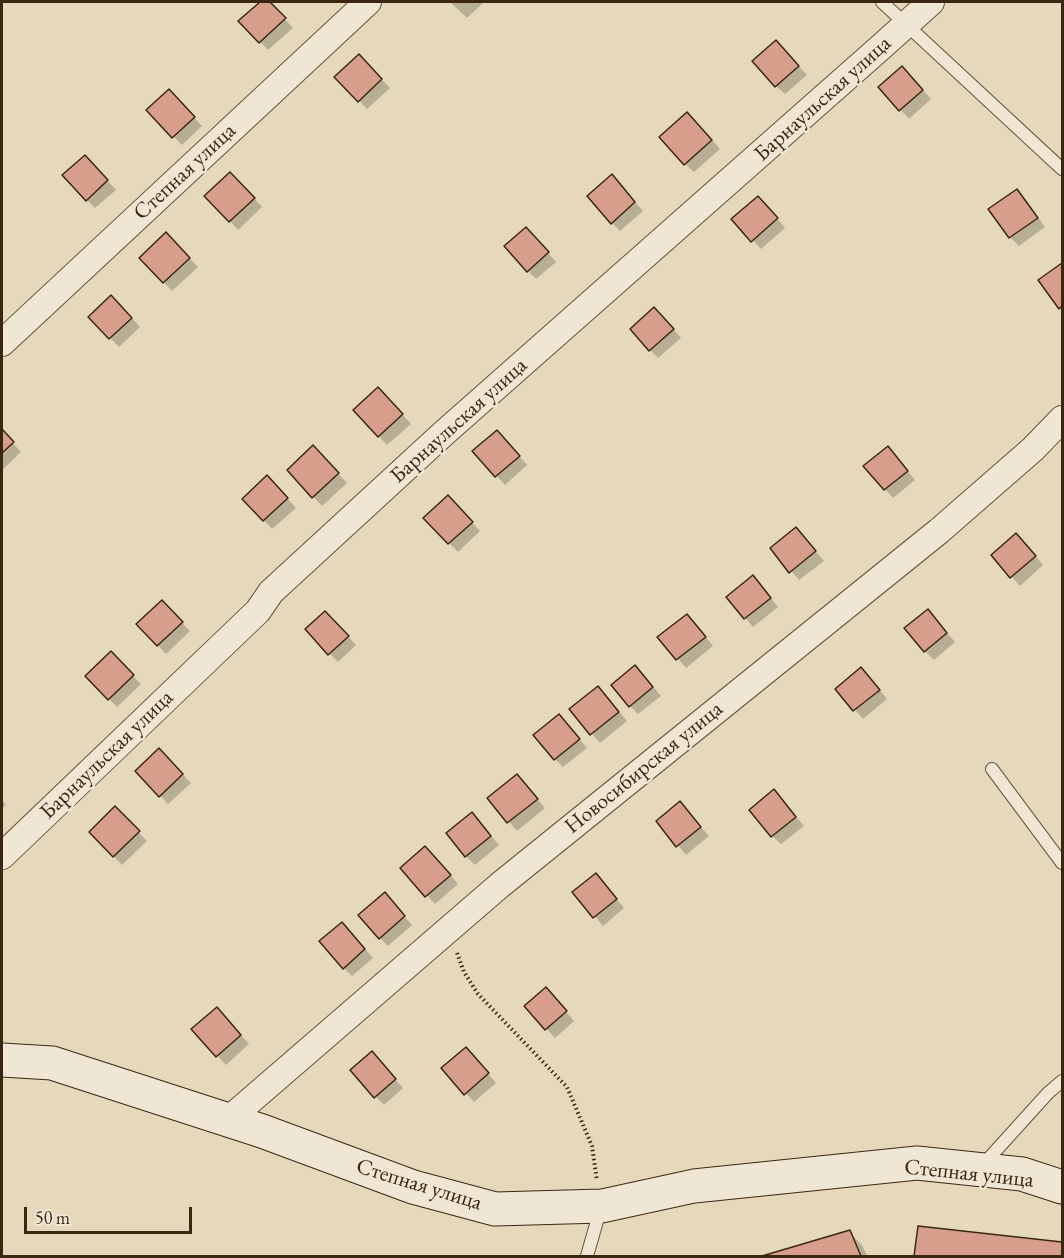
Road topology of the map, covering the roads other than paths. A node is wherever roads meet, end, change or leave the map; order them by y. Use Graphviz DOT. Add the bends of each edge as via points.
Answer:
graph roads {
  1 [pos="368,2"];
  2 [pos="882,2"];
  3 [pos="931,2"];
  4 [pos="907,24"];
  5 [pos="1062,169"];
  6 [pos="2,343"];
  7 [pos="1062,419"];
  8 [pos="992,769"];
  9 [pos="2,856"];
  10 [pos="1062,863"];
  11 [pos="2,1060"];
  12 [pos="1062,1081"];
  13 [pos="228,1120"];
  14 [pos="978,1170"];
  15 [pos="1062,1187"];
  16 [pos="602,1206"];
  17 [pos="587,1257"];
  1 -- 6 [label="street, Степная улица"];
  2 -- 4 [label="lane"];
  3 -- 4 [label="street, Барнаульская улица"];
  4 -- 5 [label="lane"];
  4 -- 9 [label="street, Барнаульская улица" via="453,425 271,592 258,611"];
  7 -- 13 [label="street, Новосибирская улица" via="939,531 509,877"];
  8 -- 10 [label="lane"];
  11 -- 13 [label="main road, Степная улица" via="52,1063"];
  12 -- 14 [label="lane"];
  13 -- 16 [label="main road, Степная улица" via="413,1187 495,1209"];
  14 -- 15 [label="main road, Степная улица" via="1022,1174"];
  14 -- 16 [label="main road, Степная улица" via="916,1163 694,1186"];
  16 -- 17 [label="lane"];
}
